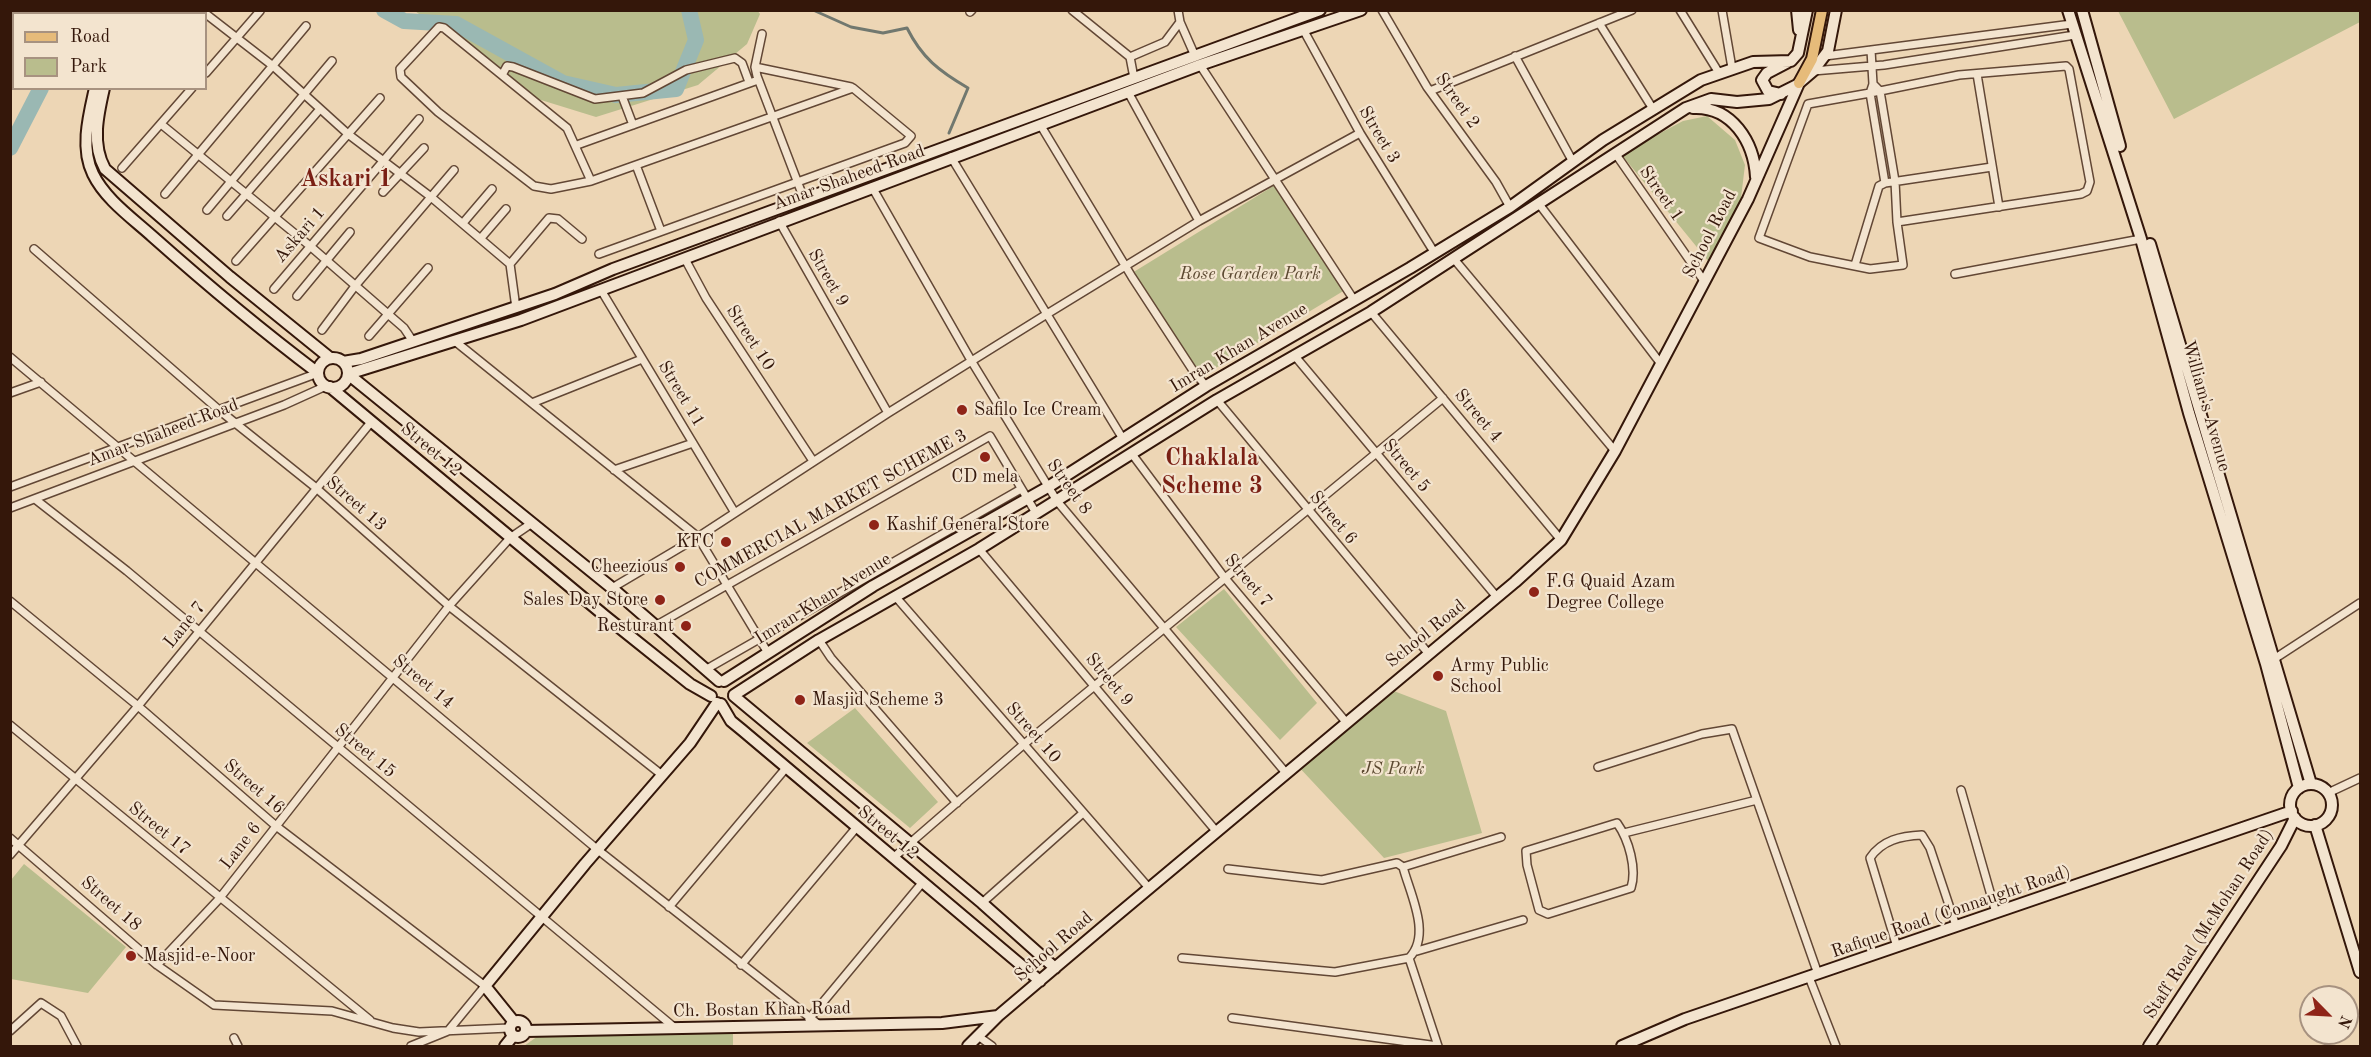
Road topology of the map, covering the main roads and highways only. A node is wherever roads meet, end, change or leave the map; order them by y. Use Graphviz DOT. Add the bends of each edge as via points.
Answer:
graph roads {
  1 [pos="1822,10"];
  2 [pos="1799,83"];
  1 -- 2 [label="main road" via="1812,59"];
}
